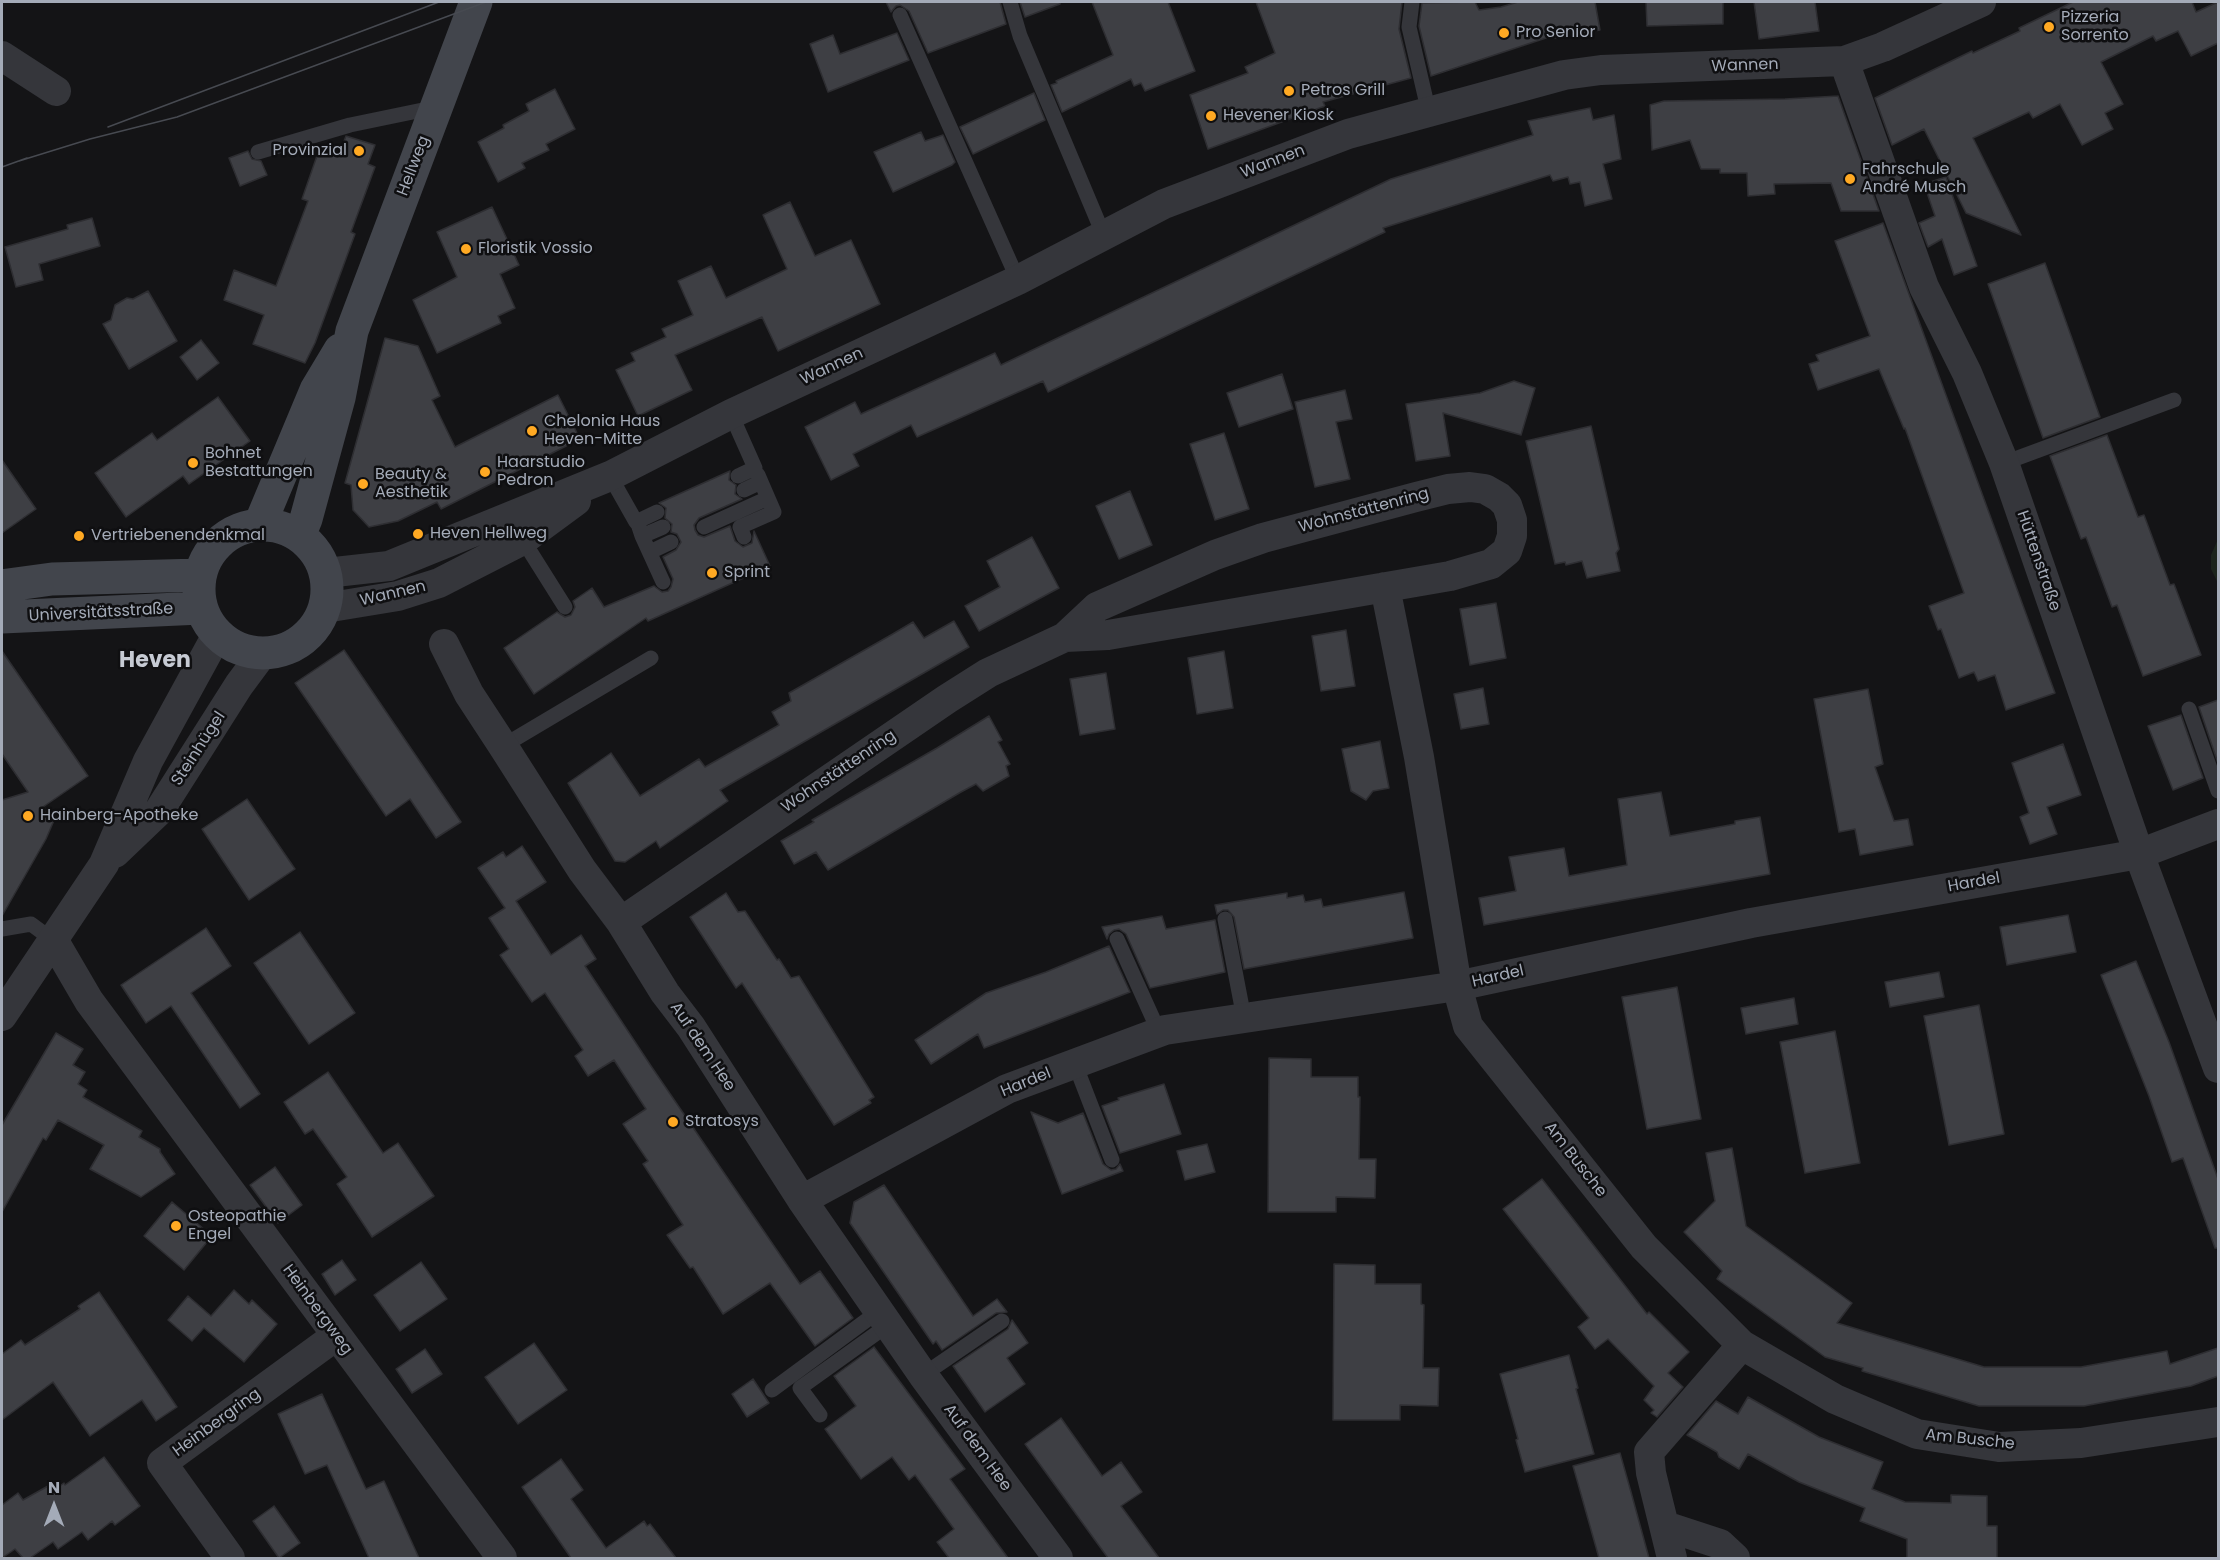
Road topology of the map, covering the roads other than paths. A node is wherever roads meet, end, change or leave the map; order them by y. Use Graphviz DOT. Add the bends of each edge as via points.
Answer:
graph roads {
  1 [pos="477,2"];
  2 [pos="1010,2"];
  3 [pos="1412,2"];
  4 [pos="1981,2"];
  5 [pos="900,15"];
  6 [pos="2,56"];
  7 [pos="1844,61"];
  8 [pos="56,91"];
  9 [pos="437,107"];
  10 [pos="1429,113"];
  11 [pos="258,152"];
  12 [pos="1104,236"];
  13 [pos="1018,280"];
  14 [pos="352,331"];
  15 [pos="2174,400"];
  16 [pos="731,414"];
  17 [pos="2004,462"];
  18 [pos="758,475"];
  19 [pos="610,476"];
  20 [pos="741,483"];
  21 [pos="768,498"];
  22 [pos="660,519"];
  23 [pos="260,524"];
  24 [pos="704,527"];
  25 [pos="516,528"];
  26 [pos="639,529"];
  27 [pos="299,536"];
  28 [pos="744,537"];
  29 [pos="671,542"];
  30 [pos="650,552"];
  31 [pos="326,573"];
  32 [pos="200,575"];
  33 [pos="663,582"];
  34 [pos="2,586"];
  35 [pos="1385,587"];
  36 [pos="565,607"];
  37 [pos="325,608"];
  38 [pos="2,617"];
  39 [pos="209,622"];
  40 [pos="1065,636"];
  41 [pos="444,644"];
  42 [pos="262,654"];
  43 [pos="651,658"];
  44 [pos="2189,709"];
  45 [pos="503,746"];
  46 [pos="2218,791"];
  47 [pos="2218,824"];
  48 [pos="2139,854"];
  49 [pos="104,864"];
  50 [pos="1225,919"];
  51 [pos="621,922"];
  52 [pos="2,929"];
  53 [pos="1117,939"];
  54 [pos="54,941"];
  55 [pos="1457,986"];
  56 [pos="2,1016"];
  57 [pos="1244,1018"];
  58 [pos="1159,1032"];
  59 [pos="1075,1064"];
  60 [pos="2218,1068"];
  61 [pos="1112,1160"];
  62 [pos="802,1200"];
  63 [pos="884,1318"];
  64 [pos="1002,1321"];
  65 [pos="336,1336"];
  66 [pos="1742,1345"];
  67 [pos="923,1375"];
  68 [pos="772,1390"];
  69 [pos="820,1415"];
  70 [pos="2218,1422"];
  71 [pos="1665,1526"];
  72 [pos="230,1558"];
  73 [pos="502,1558"];
  74 [pos="1058,1558"];
  75 [pos="1672,1558"];
  76 [pos="1735,1558"];
  1 -- 9 [label="street, Hellweg"];
  2 -- 12 [label="lane" via="1020,36"];
  3 -- 10 [label="lane" via="1408,27"];
  4 -- 7 [label="street, Wannen"];
  5 -- 13 [label="lane"];
  6 -- 8 [label="street"];
  7 -- 10 [label="street, Wannen" via="1601,70 1564,75"];
  7 -- 17 [label="street, Hüttenstraße" via="1924,287 1967,373"];
  9 -- 11 [label="lane" via="350,125"];
  9 -- 14 [label="street, Hellweg"];
  10 -- 12 [label="street, Wannen" via="1353,132 1253,169 1164,204"];
  12 -- 13 [label="street, Wannen"];
  13 -- 16 [label="street, Wannen"];
  14 -- 23 [label="street, Hellweg" via="316,390"];
  14 -- 27 [label="street, Hellweg" via="339,398"];
  15 -- 17 [label="lane"];
  16 -- 18 [label="lane"];
  16 -- 19 [label="street, Wannen"];
  17 -- 48 [label="street, Hüttenstraße"];
  18 -- 20 [label="lane"];
  18 -- 21 [label="lane"];
  19 -- 25 [label="street, Wannen"];
  19 -- 26 [label="lane"];
  21 -- 24 [label="lane"];
  21 -- 28 [label="lane" via="774,512 740,527"];
  22 -- 26 [label="lane"];
  23 -- 27 [label="street" via="281,527"];
  23 -- 32 [label="street" via="221,539 208,555"];
  25 -- 31 [label="street, Wannen" via="388,566"];
  25 -- 36 [label="lane"];
  25 -- 37 [label="street, Wannen" via="439,583 398,596"];
  26 -- 30 [label="lane"];
  27 -- 31 [label="street" via="316,552"];
  29 -- 30 [label="lane"];
  30 -- 33 [label="lane"];
  31 -- 37 [label="street"];
  32 -- 34 [label="street, Universitätsstraße" via="52,579"];
  32 -- 39 [label="street" via="198,592"];
  35 -- 40 [label="street, Wohnstättenring" via="1108,635"];
  35 -- 40 [label="street, Wohnstättenring" via="1450,576 1491,564 1507,551 1512,536 1507,505 1485,489 1448,489 1263,538 1097,607"];
  35 -- 55 [label="street" via="1419,757"];
  37 -- 42 [label="street" via="301,642 282,651"];
  38 -- 39 [label="street, Universitätsstraße"];
  39 -- 42 [label="street" via="230,645"];
  39 -- 49 [label="street, Steinhügel"];
  40 -- 51 [label="street, Wohnstättenring" via="988,673 947,699"];
  41 -- 45 [label="street, Auf dem Hee" via="469,694"];
  42 -- 49 [label="street, Steinhügel" via="159,811"];
  43 -- 45 [label="lane"];
  44 -- 46 [label="lane"];
  45 -- 51 [label="street, Auf dem Hee" via="582,870"];
  47 -- 48 [label="street, Hardel"];
  48 -- 55 [label="street, Hardel" via="1751,923"];
  48 -- 60 [label="street, Hüttenstraße"];
  49 -- 54 [label="street, Steinhügel"];
  50 -- 57 [label="lane"];
  51 -- 62 [label="street, Auf dem Hee"];
  52 -- 54 [label="lane" via="31,924"];
  53 -- 58 [label="lane"];
  54 -- 56 [label="street, Steinhügel"];
  54 -- 65 [label="street, Heinbergweg" via="89,1001"];
  55 -- 57 [label="street, Hardel"];
  55 -- 66 [label="street, Am Busche" via="1468,1026 1541,1118 1644,1247"];
  57 -- 58 [label="street, Hardel"];
  58 -- 59 [label="street, Hardel"];
  59 -- 61 [label="lane"];
  59 -- 62 [label="street, Hardel" via="1007,1089"];
  62 -- 63 [label="street, Auf dem Hee"];
  63 -- 67 [label="street, Auf dem Hee"];
  63 -- 68 [label="lane"];
  63 -- 69 [label="lane" via="800,1388"];
  64 -- 67 [label="lane"];
  65 -- 72 [label="street, Heinbergring" via="162,1463"];
  65 -- 73 [label="street, Heinbergweg"];
  66 -- 70 [label="street, Am Busche" via="1835,1399 1917,1434 1999,1447 2081,1443"];
  66 -- 71 [label="street" via="1649,1452"];
  67 -- 74 [label="street, Auf dem Hee"];
  71 -- 75 [label="street"];
  71 -- 76 [label="street" via="1720,1544"];
}
